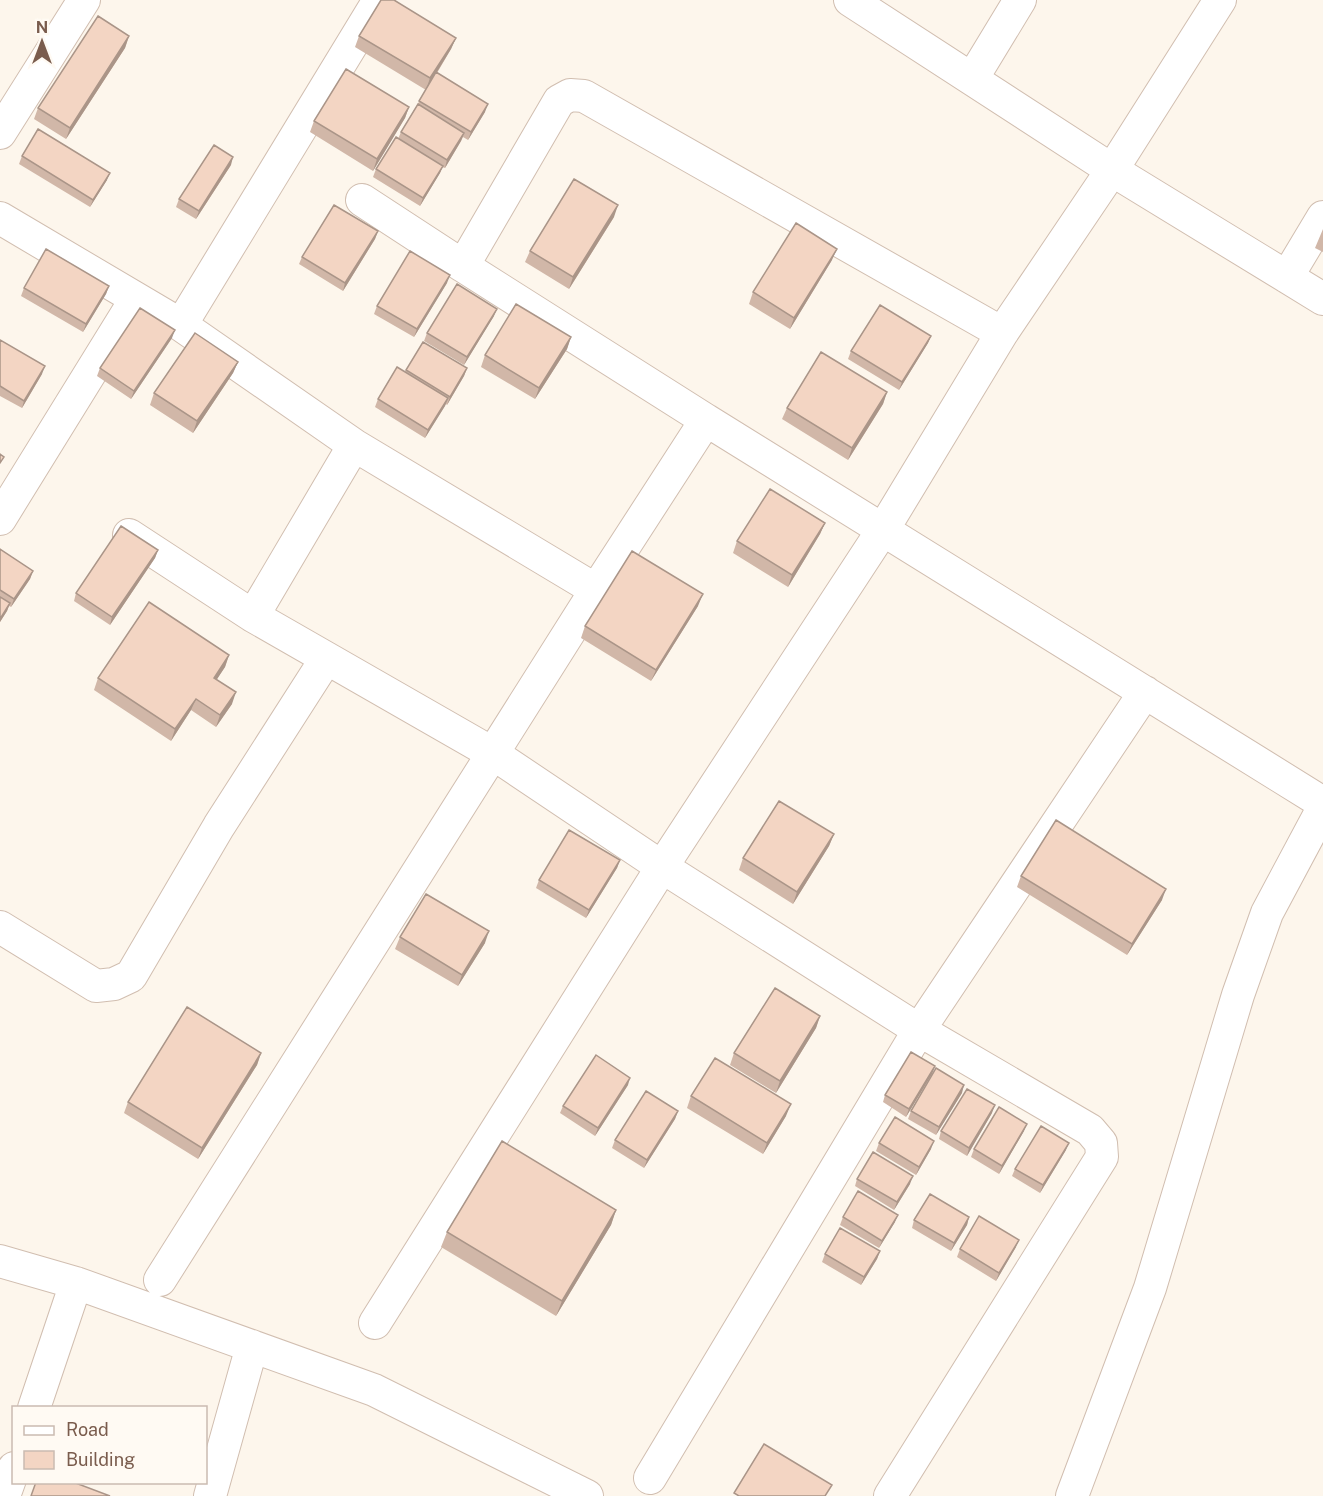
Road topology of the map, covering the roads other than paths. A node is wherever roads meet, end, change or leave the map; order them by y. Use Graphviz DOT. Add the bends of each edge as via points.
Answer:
graph roads {
  1 [pos="84,0"];
  2 [pos="380,0"];
  3 [pos="850,0"];
  4 [pos="1020,0"];
  5 [pos="1220,0"];
  6 [pos="972,79"];
  7 [pos="0,133"];
  8 [pos="1112,170"];
  9 [pos="362,200"];
  10 [pos="1323,217"];
  11 [pos="0,218"];
  12 [pos="463,266"];
  13 [pos="1287,277"];
  14 [pos="136,299"];
  15 [pos="1323,299"];
  16 [pos="181,326"];
  17 [pos="1002,333"];
  18 [pos="706,420"];
  19 [pos="354,445"];
  20 [pos="0,519"];
  21 [pos="884,528"];
  22 [pos="129,535"];
  23 [pos="596,590"];
  24 [pos="253,616"];
  25 [pos="326,658"];
  26 [pos="1144,692"];
  27 [pos="492,753"];
  28 [pos="1323,803"];
  29 [pos="1323,808"];
  30 [pos="662,867"];
  31 [pos="0,927"];
  32 [pos="919,1030"];
  33 [pos="0,1261"];
  34 [pos="160,1280"];
  35 [pos="76,1284"];
  36 [pos="375,1323"];
  37 [pos="252,1346"];
  38 [pos="34,1406"];
  39 [pos="12,1474"];
  40 [pos="650,1478"];
  41 [pos="4,1496"];
  42 [pos="210,1496"];
  43 [pos="587,1496"];
  44 [pos="890,1496"];
  45 [pos="1072,1496"];
  1 -- 7 [label="street"];
  2 -- 16 [label="street"];
  3 -- 6 [label="street"];
  4 -- 6 [label="street"];
  5 -- 8 [label="street"];
  6 -- 8 [label="street"];
  8 -- 13 [label="street"];
  8 -- 17 [label="street"];
  9 -- 12 [label="street"];
  10 -- 13 [label="street"];
  11 -- 14 [label="street"];
  12 -- 17 [label="street" via="559,101 570,95 584,96"];
  12 -- 18 [label="street"];
  13 -- 15 [label="street"];
  14 -- 16 [label="street"];
  14 -- 20 [label="street"];
  16 -- 19 [label="street"];
  17 -- 21 [label="street"];
  18 -- 21 [label="street"];
  18 -- 23 [label="street"];
  19 -- 23 [label="street"];
  19 -- 24 [label="street"];
  21 -- 26 [label="street"];
  21 -- 30 [label="street"];
  22 -- 24 [label="street"];
  23 -- 27 [label="street"];
  24 -- 25 [label="street"];
  25 -- 27 [label="street"];
  25 -- 31 [label="street" via="219,826 131,976 114,984 96,986"];
  26 -- 28 [label="street"];
  26 -- 32 [label="street"];
  27 -- 30 [label="street"];
  27 -- 34 [label="street"];
  29 -- 45 [label="street" via="1267,914 1238,995 1150,1288"];
  30 -- 32 [label="street"];
  30 -- 36 [label="street"];
  32 -- 40 [label="street"];
  32 -- 44 [label="street" via="1090,1130 1101,1143 1102,1157"];
  33 -- 35 [label="street"];
  35 -- 37 [label="street"];
  35 -- 38 [label="street"];
  37 -- 42 [label="street"];
  37 -- 43 [label="street" via="374,1390"];
  39 -- 41 [label="street"];
}
